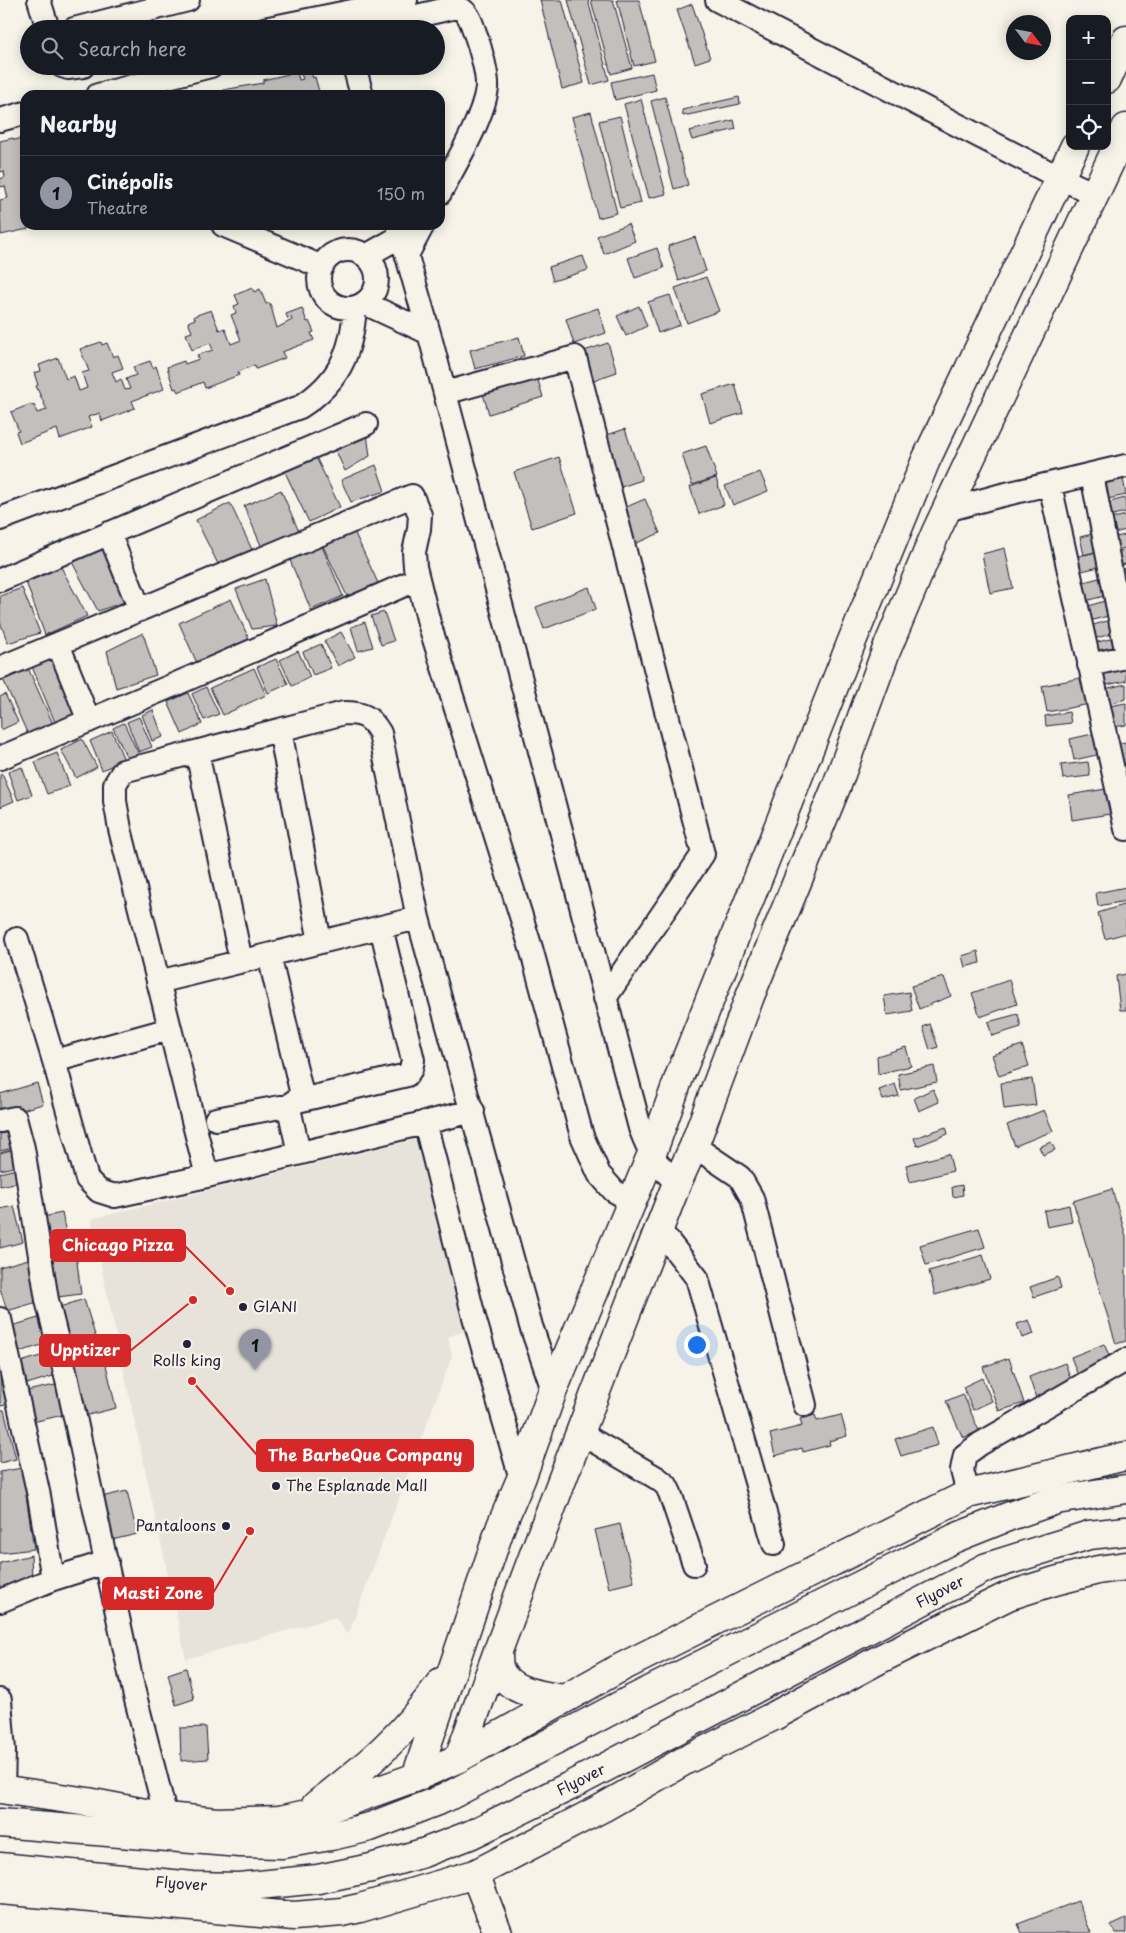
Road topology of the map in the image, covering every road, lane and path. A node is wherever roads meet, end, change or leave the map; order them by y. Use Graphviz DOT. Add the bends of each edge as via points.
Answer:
graph roads {
  1 [pos="39,0"];
  2 [pos="188,0"];
  3 [pos="406,0"];
  4 [pos="717,0"];
  5 [pos="154,4"];
  6 [pos="45,20"];
  7 [pos="103,20"];
  8 [pos="308,20"];
  9 [pos="399,20"];
  10 [pos="1126,40"];
  11 [pos="1111,71"];
  12 [pos="176,75"];
  13 [pos="356,75"];
  14 [pos="117,90"];
  15 [pos="361,90"];
  16 [pos="20,115"];
  17 [pos="0,118"];
  18 [pos="1126,128"];
  19 [pos="1073,150"];
  20 [pos="1060,178"];
  21 [pos="445,184"];
  22 [pos="1095,194"];
  23 [pos="235,230"];
  24 [pos="416,230"];
  25 [pos="402,239"];
  26 [pos="366,256"];
  27 [pos="322,267"];
  28 [pos="360,305"];
  29 [pos="429,333"];
  30 [pos="445,393"];
  31 [pos="366,424"];
  32 [pos="1126,466"];
  33 [pos="1092,475"];
  34 [pos="1050,485"];
  35 [pos="947,510"];
  36 [pos="0,519"];
  37 [pos="109,533"];
  38 [pos="418,579"];
  39 [pos="0,580"];
  40 [pos="140,610"];
  41 [pos="58,644"];
  42 [pos="1126,650"];
  43 [pos="1126,657"];
  44 [pos="1,662"];
  45 [pos="1089,665"];
  46 [pos="89,721"];
  47 [pos="280,730"];
  48 [pos="197,752"];
  49 [pos="0,758"];
  50 [pos="1126,829"];
  51 [pos="418,918"];
  52 [pos="382,927"];
  53 [pos="16,939"];
  54 [pos="320,942"];
  55 [pos="269,955"];
  56 [pos="241,961"];
  57 [pos="158,982"];
  58 [pos="605,998"];
  59 [pos="170,1029"];
  60 [pos="54,1061"];
  61 [pos="297,1102"];
  62 [pos="473,1111"];
  63 [pos="216,1119"];
  64 [pos="0,1121"];
  65 [pos="426,1122"];
  66 [pos="694,1146"];
  67 [pos="299,1153"];
  68 [pos="651,1156"];
  69 [pos="207,1176"];
  70 [pos="677,1183"];
  71 [pos="632,1200"];
  72 [pos="659,1229"];
  73 [pos="0,1319"];
  74 [pos="1126,1360"];
  75 [pos="553,1390"];
  76 [pos="805,1405"];
  77 [pos="580,1433"];
  78 [pos="1126,1456"];
  79 [pos="521,1479"];
  80 [pos="1126,1489"];
  81 [pos="968,1494"];
  82 [pos="1126,1530"];
  83 [pos="774,1544"];
  84 [pos="106,1562"];
  85 [pos="694,1564"];
  86 [pos="1126,1566"];
  87 [pos="53,1579"];
  88 [pos="0,1601"];
  89 [pos="498,1650"];
  90 [pos="455,1661"];
  91 [pos="563,1699"];
  92 [pos="0,1700"];
  93 [pos="459,1758"];
  94 [pos="416,1777"];
  95 [pos="1,1789"];
  96 [pos="166,1817"];
  97 [pos="0,1823"];
  98 [pos="288,1826"];
  99 [pos="0,1867"];
  100 [pos="474,1874"];
  101 [pos="0,1890"];
  102 [pos="498,1933"];
  1 -- 6 [label="street"];
  2 -- 5 [label="street"];
  3 -- 8 [label="street"];
  4 -- 20 [label="street"];
  5 -- 7 [label="street"];
  9 -- 21 [label="street" via="462,8 469,17 482,52 487,88 469,138"];
  10 -- 11 [label="street"];
  12 -- 14 [label="street"];
  13 -- 15 [label="street"];
  16 -- 17 [label="street"];
  18 -- 22 [label="street"];
  19 -- 20 [label="street"];
  20 -- 22 [label="street"];
  20 -- 68 [label="street" via="926,460 680,1075"];
  22 -- 35 [label="street"];
  23 -- 27 [label="street"];
  24 -- 25 [label="street"];
  25 -- 26 [label="street"];
  25 -- 29 [label="street"];
  26 -- 27 [label="street" via="342,251 327,259"];
  26 -- 28 [label="street" via="376,271 377,280 371,297"];
  27 -- 28 [label="street" via="320,285 329,301 346,308"];
  28 -- 29 [label="street"];
  28 -- 36 [label="street" via="350,348 340,369 329,385 300,407"];
  29 -- 30 [label="street"];
  30 -- 58 [label="street"];
  30 -- 58 [label="street" via="575,357 703,854"];
  31 -- 37 [label="street"];
  32 -- 33 [label="street"];
  33 -- 34 [label="street"];
  33 -- 42 [label="street"];
  34 -- 35 [label="street"];
  34 -- 45 [label="street"];
  35 -- 66 [label="street" via="886,651 846,762 750,996"];
  37 -- 39 [label="street"];
  37 -- 40 [label="street"];
  38 -- 40 [label="street" via="414,552 420,514 412,496"];
  38 -- 46 [label="street"];
  38 -- 71 [label="street" via="531,948 582,1136 598,1174 614,1191"];
  40 -- 41 [label="street"];
  41 -- 44 [label="street"];
  41 -- 46 [label="street"];
  43 -- 45 [label="street"];
  45 -- 50 [label="street"];
  46 -- 49 [label="street"];
  47 -- 48 [label="street"];
  47 -- 51 [label="street" via="344,713 358,713 375,724 380,733"];
  47 -- 54 [label="street"];
  48 -- 56 [label="street"];
  48 -- 57 [label="street" via="123,771 115,784 120,829"];
  51 -- 52 [label="street"];
  51 -- 62 [label="street"];
  52 -- 54 [label="street"];
  52 -- 61 [label="street" via="414,1060 411,1069 407,1075"];
  53 -- 60 [label="street"];
  54 -- 55 [label="street"];
  55 -- 56 [label="street"];
  55 -- 61 [label="street"];
  56 -- 57 [label="street"];
  57 -- 59 [label="street"];
  58 -- 68 [label="street" via="640,1128"];
  59 -- 60 [label="street"];
  59 -- 69 [label="street"];
  60 -- 69 [label="street" via="87,1180 99,1191 115,1196"];
  61 -- 63 [label="street"];
  61 -- 67 [label="street" via="289,1108"];
  62 -- 65 [label="street"];
  62 -- 75 [label="street" via="531,1326"];
  64 -- 84 [label="street" via="15,1118 23,1148 47,1300"];
  65 -- 67 [label="street"];
  65 -- 79 [label="street" via="474,1317"];
  66 -- 70 [label="street"];
  66 -- 76 [label="street" via="740,1177 752,1198"];
  67 -- 69 [label="street"];
  68 -- 70 [label="street"];
  68 -- 71 [label="street"];
  70 -- 72 [label="street"];
  71 -- 75 [label="street"];
  72 -- 77 [label="street"];
  72 -- 83 [label="street" via="698,1278"];
  73 -- 87 [label="street"];
  74 -- 81 [label="street" via="965,1455 962,1470"];
  75 -- 79 [label="street"];
  77 -- 85 [label="street" via="666,1485"];
  77 -- 89 [label="street"];
  78 -- 81 [label="street"];
  79 -- 90 [label="street" via="500,1526"];
  80 -- 98 [label="street" via="1056,1500 955,1538 627,1702 444,1798 370,1827 330,1836"];
  81 -- 91 [label="street"];
  82 -- 99 [label="street, Flyover" via="1089,1535 987,1567 568,1788 470,1835 423,1853 318,1879 238,1887 194,1886"];
  84 -- 87 [label="street"];
  84 -- 96 [label="street" via="134,1692"];
  86 -- 100 [label="street" via="1098,1570 1008,1596 684,1761"];
  87 -- 88 [label="street"];
  89 -- 91 [label="street" via="500,1670 507,1681 521,1690"];
  89 -- 93 [label="street"];
  90 -- 94 [label="street"];
  90 -- 98 [label="street" via="432,1694 381,1753"];
  91 -- 93 [label="street"];
  92 -- 95 [label="street" via="4,1750"];
  93 -- 94 [label="street"];
  94 -- 98 [label="street"];
  95 -- 96 [label="street"];
  96 -- 98 [label="street"];
  97 -- 98 [label="street" via="240,1843"];
  100 -- 101 [label="street" via="360,1908 294,1916"];
  100 -- 102 [label="street"];
}
